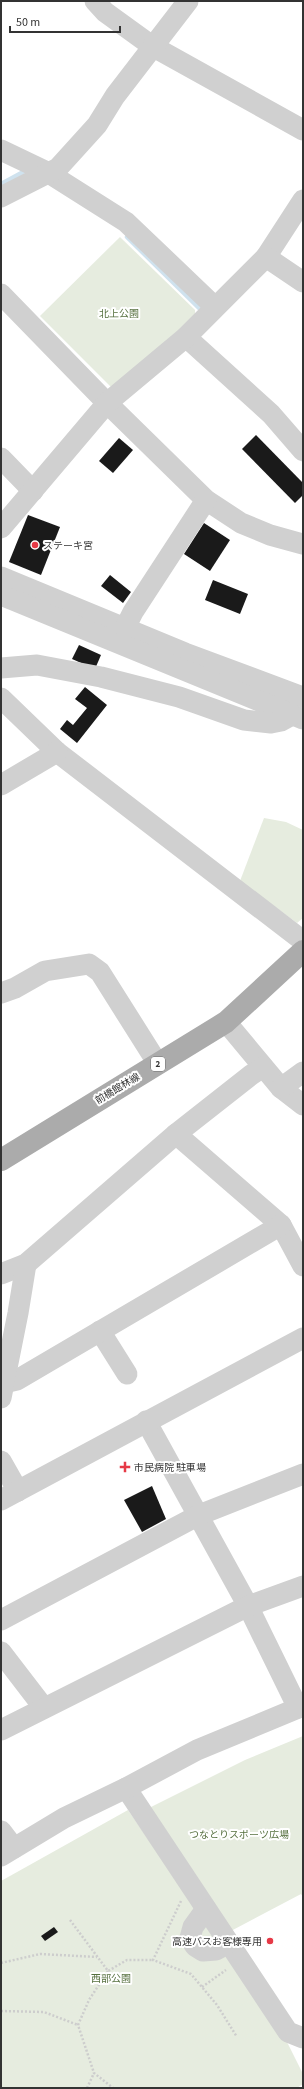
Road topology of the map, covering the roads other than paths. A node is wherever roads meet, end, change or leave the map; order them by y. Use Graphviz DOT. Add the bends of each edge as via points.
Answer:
graph roads {
  1 [pos="95,1"];
  2 [pos="188,1"];
  3 [pos="152,46"];
  4 [pos="303,130"];
  5 [pos="1,150"];
  6 [pos="47,172"];
  7 [pos="1,197"];
  8 [pos="303,200"];
  9 [pos="266,257"];
  10 [pos="303,282"];
  11 [pos="1,294"];
  12 [pos="215,307"];
  13 [pos="186,337"];
  14 [pos="107,403"];
  15 [pos="303,451"];
  16 [pos="1,458"];
  17 [pos="33,491"];
  18 [pos="206,500"];
  19 [pos="1,528"];
  20 [pos="303,544"];
  21 [pos="1,577"];
  22 [pos="1,595"];
  23 [pos="125,628"];
  24 [pos="1,668"];
  25 [pos="1,698"];
  26 [pos="303,698"];
  27 [pos="298,717"];
  28 [pos="57,752"];
  29 [pos="1,785"];
  30 [pos="303,941"];
  31 [pos="303,951"];
  32 [pos="1,993"];
  33 [pos="226,1022"];
  34 [pos="158,1064"];
  35 [pos="263,1067"];
  36 [pos="303,1072"];
  37 [pos="281,1088"];
  38 [pos="303,1105"];
  39 [pos="176,1134"];
  40 [pos="1,1160"];
  41 [pos="281,1225"];
  42 [pos="26,1264"];
  43 [pos="303,1266"];
  44 [pos="1,1274"];
  45 [pos="100,1331"];
  46 [pos="303,1338"];
  47 [pos="127,1374"];
  48 [pos="3,1391"];
  49 [pos="146,1421"];
  50 [pos="1,1461"];
  51 [pos="303,1474"];
  52 [pos="9,1495"];
  53 [pos="200,1515"];
  54 [pos="303,1586"];
  55 [pos="248,1606"];
  56 [pos="1,1620"];
  57 [pos="1,1652"];
  58 [pos="300,1707"];
  59 [pos="44,1708"];
  60 [pos="1,1730"];
  61 [pos="126,1788"];
  62 [pos="1,1831"];
  63 [pos="7,1852"];
  64 [pos="206,1909"];
  65 [pos="229,1943"];
  66 [pos="303,2038"];
  1 -- 3 [label="street" via="105,12"];
  2 -- 3 [label="street"];
  3 -- 4 [label="street"];
  3 -- 6 [label="street" via="97,125 58,168"];
  5 -- 6 [label="street"];
  6 -- 7 [label="street"];
  6 -- 12 [label="street" via="126,222"];
  8 -- 9 [label="street"];
  9 -- 10 [label="street"];
  9 -- 12 [label="street"];
  11 -- 14 [label="street"];
  12 -- 13 [label="street"];
  13 -- 14 [label="street"];
  13 -- 15 [label="street" via="271,414"];
  14 -- 17 [label="street"];
  14 -- 18 [label="street"];
  16 -- 17 [label="street"];
  17 -- 19 [label="street"];
  18 -- 20 [label="street" via="241,523 270,535"];
  18 -- 23 [label="street"];
  21 -- 23 [label="street"];
  22 -- 27 [label="street"];
  23 -- 26 [label="street"];
  24 -- 27 [label="street" via="37,665 101,677 179,697 244,720 271,723"];
  25 -- 28 [label="street"];
  28 -- 29 [label="street"];
  28 -- 30 [label="street"];
  31 -- 33 [label="main road, 前橋館林線 / 2"];
  32 -- 34 [label="street" via="45,972 89,964 100,972"];
  33 -- 34 [label="main road, 前橋館林線 / 2"];
  33 -- 35 [label="street"];
  34 -- 40 [label="main road, 前橋館林線 / 2"];
  35 -- 37 [label="street"];
  35 -- 39 [label="street"];
  36 -- 37 [label="street"];
  37 -- 38 [label="street"];
  39 -- 41 [label="street"];
  39 -- 42 [label="street"];
  41 -- 43 [label="street"];
  41 -- 45 [label="street"];
  42 -- 44 [label="street"];
  42 -- 48 [label="street"];
  45 -- 47 [label="street"];
  45 -- 48 [label="street"];
  46 -- 49 [label="street"];
  49 -- 52 [label="street"];
  49 -- 53 [label="street"];
  50 -- 52 [label="street"];
  51 -- 53 [label="street"];
  53 -- 55 [label="street"];
  53 -- 56 [label="street"];
  54 -- 55 [label="street"];
  55 -- 58 [label="street"];
  55 -- 59 [label="street"];
  57 -- 59 [label="street"];
  58 -- 61 [label="street" via="197,1750"];
  59 -- 60 [label="street"];
  61 -- 63 [label="street" via="64,1818"];
  61 -- 64 [label="street"];
  62 -- 63 [label="street"];
  64 -- 65 [label="street"];
  64 -- 65 [label="street" via="193,1927 190,1938 195,1946 203,1951 216,1950"];
  65 -- 66 [label="street" via="288,2032"];
}
